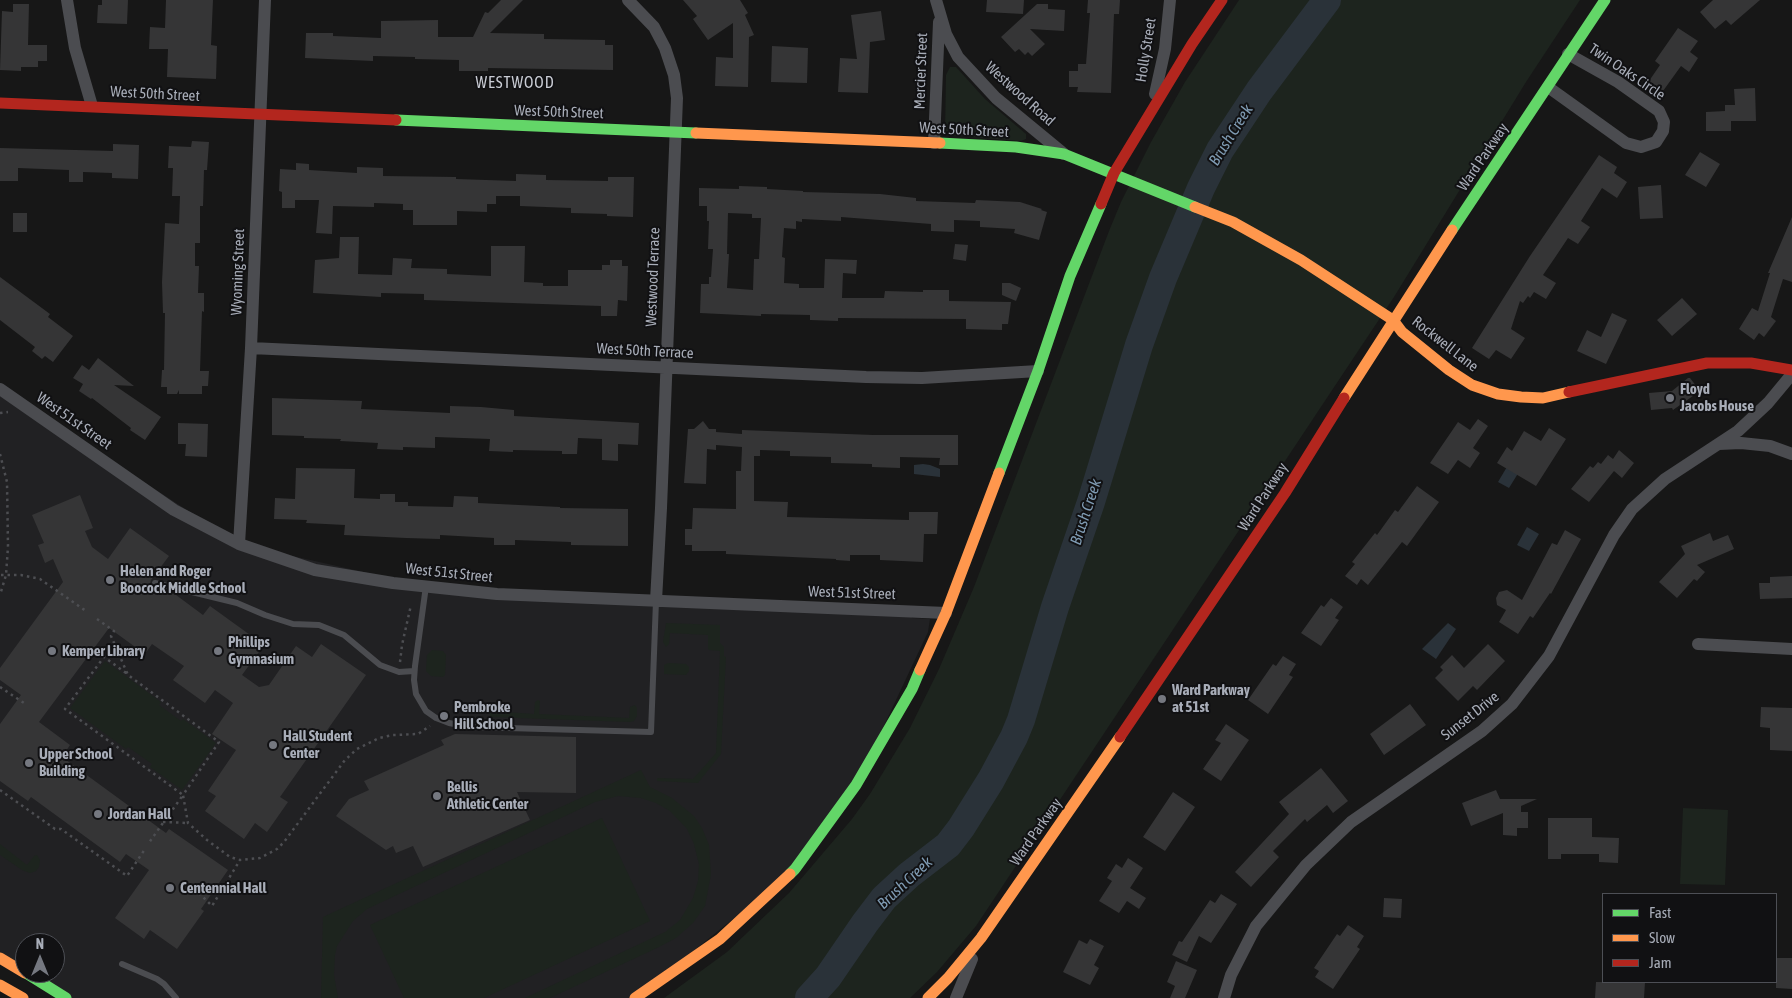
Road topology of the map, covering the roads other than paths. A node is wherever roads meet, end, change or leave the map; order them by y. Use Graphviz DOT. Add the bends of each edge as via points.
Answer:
graph roads {
  1 [pos="68,0"];
  2 [pos="264,0"];
  3 [pos="628,0"];
  4 [pos="1170,0"];
  5 [pos="1222,0"];
  6 [pos="1593,0"];
  7 [pos="1605,0"];
  8 [pos="938,3"];
  9 [pos="1580,36"];
  10 [pos="1568,54"];
  11 [pos="1548,86"];
  12 [pos="0,103"];
  13 [pos="1155,105"];
  14 [pos="92,106"];
  15 [pos="260,114"];
  16 [pos="675,132"];
  17 [pos="934,143"];
  18 [pos="1064,154"];
  19 [pos="1114,173"];
  20 [pos="1393,320"];
  21 [pos="251,348"];
  22 [pos="666,368"];
  23 [pos="1792,370"];
  24 [pos="1038,371"];
  25 [pos="1792,374"];
  26 [pos="0,389"];
  27 [pos="1718,444"];
  28 [pos="1792,454"];
  29 [pos="239,544"];
  30 [pos="155,583"];
  31 [pos="426,586"];
  32 [pos="656,601"];
  33 [pos="946,613"];
  34 [pos="1698,644"];
  35 [pos="1792,649"];
  36 [pos="414,671"];
  37 [pos="981,938"];
  38 [pos="0,958"];
  39 [pos="122,964"];
  40 [pos="15,967"];
  41 [pos="41,983"];
  42 [pos="0,985"];
  43 [pos="24,998"];
  44 [pos="66,998"];
  45 [pos="176,998"];
  46 [pos="634,998"];
  47 [pos="928,998"];
  48 [pos="956,998"];
  49 [pos="1224,998"];
  1 -- 14 [label="street" via="75,48"];
  2 -- 15 [label="street, Wyoming Street"];
  3 -- 16 [label="street, Westwood Terrace" via="654,27 666,48 677,98"];
  4 -- 13 [label="street, Holly Street"];
  5 -- 13 [label="main road"];
  6 -- 9 [label="main road"];
  7 -- 9 [label="main road, Ward Parkway"];
  8 -- 17 [label="street, Mercier Street"];
  8 -- 18 [label="street, Westwood Road" via="946,34 958,57 996,98"];
  9 -- 10 [label="main road, Ward Parkway"];
  10 -- 11 [label="main road, Ward Parkway"];
  10 -- 11 [label="street, Twin Oaks Circle" via="1618,82 1659,111 1664,122 1656,142 1641,147 1626,143"];
  11 -- 20 [label="main road, Ward Parkway"];
  12 -- 14 [label="main road, West 50th Street"];
  13 -- 19 [label="main road"];
  14 -- 15 [label="main road, West 50th Street"];
  15 -- 16 [label="main road, West 50th Street"];
  15 -- 21 [label="street, Wyoming Street"];
  16 -- 17 [label="main road, West 50th Street"];
  16 -- 22 [label="street, Westwood Terrace"];
  17 -- 18 [label="main road, West 50th Street" via="1016,147"];
  18 -- 19 [label="main road, West 50th Street"];
  19 -- 20 [label="main road, Rockwell Lane" via="1233,222 1301,260"];
  19 -- 24 [label="main road" via="1070,276"];
  20 -- 23 [label="main road, Rockwell Lane" via="1402,332 1472,385 1498,394 1521,397 1543,398 1707,363 1751,363"];
  20 -- 37 [label="main road, Ward Parkway" via="1280,500 1162,677"];
  21 -- 22 [label="street, West 50th Terrace"];
  21 -- 29 [label="street, Wyoming Street"];
  22 -- 24 [label="street, West 50th Terrace" via="922,378"];
  22 -- 32 [label="street, Westwood Terrace"];
  24 -- 33 [label="main road"];
  25 -- 27 [label="street, Sunset Drive" via="1738,431"];
  26 -- 29 [label="street, West 51st Street" via="174,510"];
  27 -- 28 [label="street" via="1770,446"];
  27 -- 49 [label="street, Sunset Drive" via="1665,479 1632,509 1614,535 1550,656 1512,704 1482,731 1351,822 1306,865 1256,926"];
  29 -- 31 [label="street, West 51st Street" via="316,570"];
  30 -- 36 [label="lane" via="237,603 293,624 319,626 344,635 380,666 399,672"];
  31 -- 32 [label="street, West 51st Street" via="498,594"];
  31 -- 36 [label="lane"];
  32 -- 33 [label="street, West 51st Street"];
  32 -- 36 [label="lane" via="651,732 471,727 449,723 436,718 420,703"];
  33 -- 46 [label="main road" via="912,689 856,785 795,869 720,939"];
  34 -- 35 [label="street"];
  37 -- 47 [label="main road, Ward Parkway"];
  37 -- 48 [label="street"];
  38 -- 40 [label="main road"];
  39 -- 45 [label="lane" via="157,979"];
  41 -- 44 [label="main road"];
  42 -- 43 [label="main road"];
}
